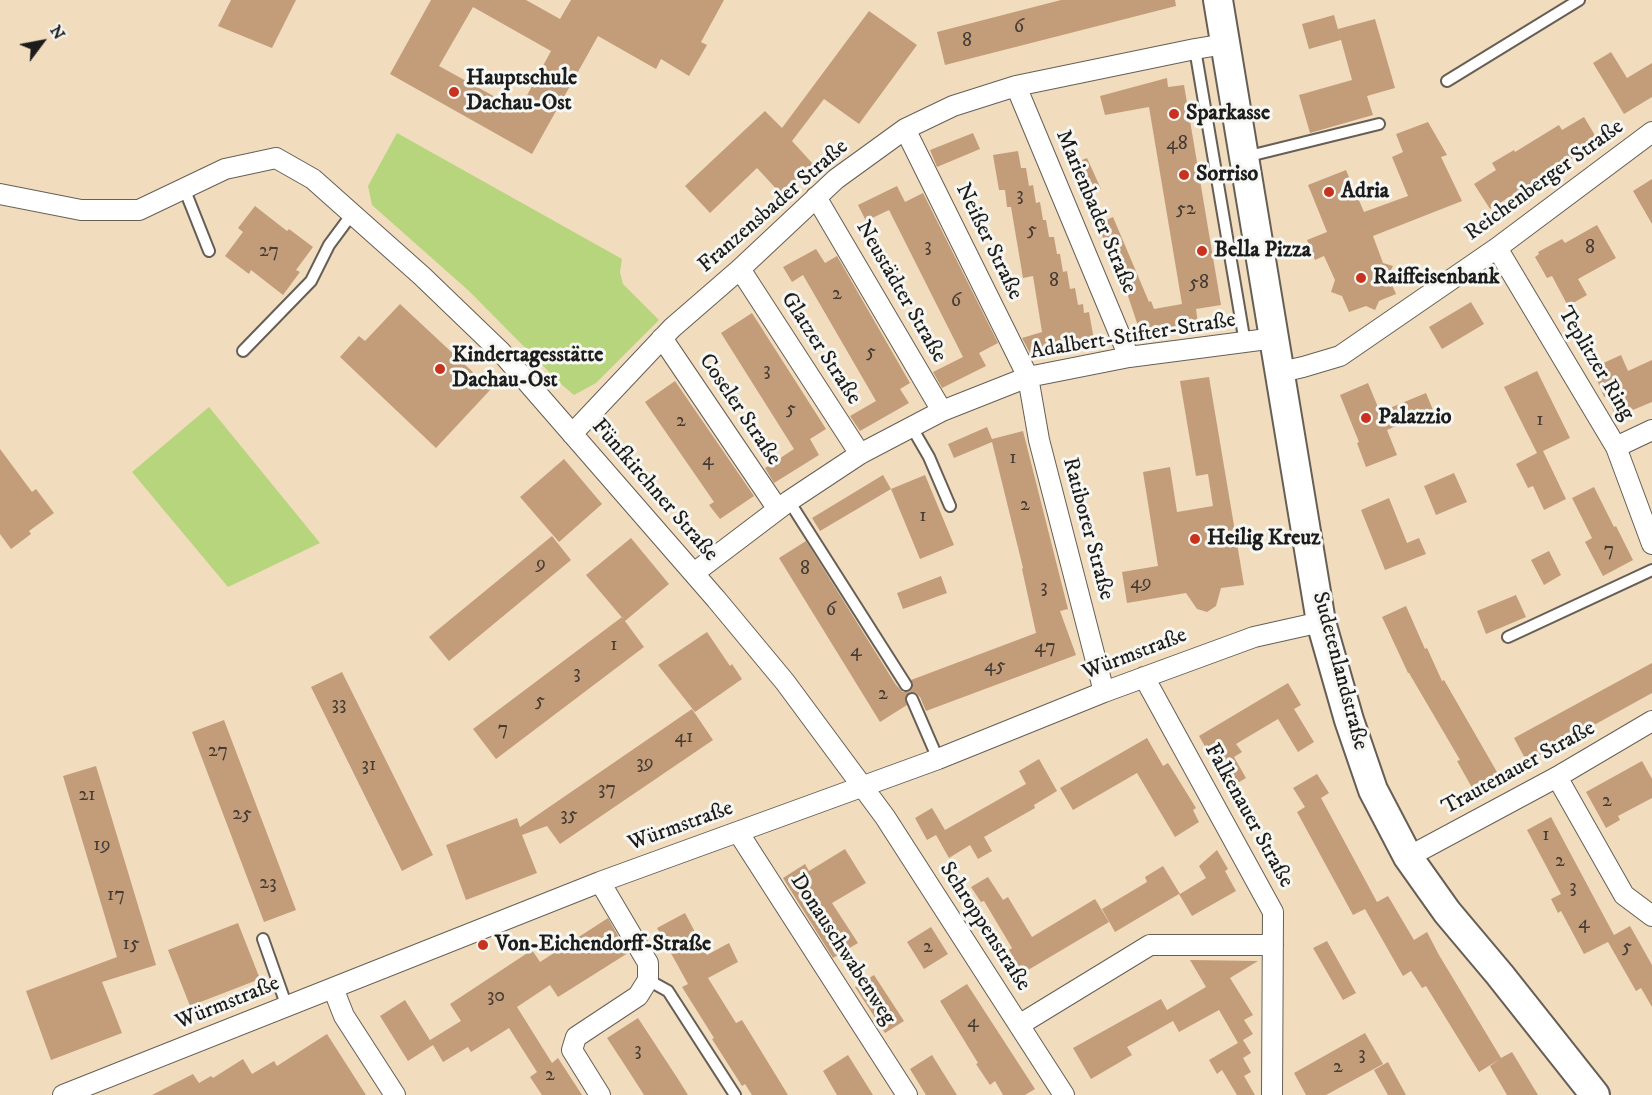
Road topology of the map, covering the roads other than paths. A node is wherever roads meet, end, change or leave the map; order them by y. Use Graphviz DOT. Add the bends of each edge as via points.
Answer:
graph roads {
  1 [pos="1218,0"];
  2 [pos="1579,0"];
  3 [pos="1225,44"];
  4 [pos="1195,49"];
  5 [pos="1447,81"];
  6 [pos="1016,86"];
  7 [pos="1379,124"];
  8 [pos="905,129"];
  9 [pos="1652,132"];
  10 [pos="1244,157"];
  11 [pos="184,188"];
  12 [pos="0,194"];
  13 [pos="816,197"];
  14 [pos="352,214"];
  15 [pos="1497,248"];
  16 [pos="209,251"];
  17 [pos="740,269"];
  18 [pos="662,338"];
  19 [pos="1275,338"];
  20 [pos="1245,344"];
  21 [pos="243,351"];
  22 [pos="1129,357"];
  23 [pos="1281,372"];
  24 [pos="1028,377"];
  25 [pos="942,411"];
  26 [pos="911,426"];
  27 [pos="1652,430"];
  28 [pos="572,434"];
  29 [pos="1616,447"];
  30 [pos="860,454"];
  31 [pos="783,504"];
  32 [pos="950,507"];
  33 [pos="1652,544"];
  34 [pos="1652,570"];
  35 [pos="694,573"];
  36 [pos="1321,622"];
  37 [pos="1508,638"];
  38 [pos="1144,677"];
  39 [pos="906,685"];
  40 [pos="1104,692"];
  41 [pos="912,699"];
  42 [pos="1652,721"];
  43 [pos="938,759"];
  44 [pos="1557,777"];
  45 [pos="862,786"];
  46 [pos="738,832"];
  47 [pos="1408,857"];
  48 [pos="600,882"];
  49 [pos="1652,916"];
  50 [pos="263,939"];
  51 [pos="1273,945"];
  52 [pos="648,980"];
  53 [pos="333,988"];
  54 [pos="287,1007"];
  55 [pos="1019,1025"];
  56 [pos="74,1093"];
  57 [pos="395,1095"];
  58 [pos="600,1095"];
  59 [pos="735,1095"];
  60 [pos="907,1095"];
  61 [pos="1064,1095"];
  62 [pos="1272,1095"];
  63 [pos="1595,1095"];
  1 -- 3 [label="street, Sudetenlandstraße"];
  2 -- 5 [label="lane"];
  3 -- 4 [label="street, Franzensbader Straße"];
  3 -- 10 [label="street, Sudetenlandstraße"];
  4 -- 6 [label="street, Franzensbader Straße"];
  4 -- 20 [label="lane"];
  6 -- 8 [label="street, Franzensbader Straße" via="953,106"];
  6 -- 22 [label="street, Marienbader Straße"];
  7 -- 10 [label="lane"];
  8 -- 13 [label="street, Franzensbader Straße"];
  8 -- 24 [label="street, Neißer Straße"];
  9 -- 15 [label="street, Reichenberger Straße"];
  10 -- 19 [label="street, Sudetenlandstraße"];
  11 -- 12 [label="street" via="139,210 81,210"];
  11 -- 14 [label="street, Fünfkirchner Straße" via="225,169 276,158 313,179"];
  11 -- 16 [label="lane"];
  13 -- 17 [label="street, Franzensbader Straße"];
  13 -- 25 [label="street, Neustädter Straße"];
  14 -- 21 [label="lane" via="329,245 311,281"];
  14 -- 28 [label="street, Fünfkirchner Straße" via="501,352"];
  15 -- 23 [label="street, Reichenberger Straße" via="1340,356"];
  15 -- 29 [label="street, Teplitzer Ring"];
  17 -- 18 [label="street, Franzensbader Straße"];
  17 -- 30 [label="street, Glatzer Straße"];
  18 -- 28 [label="street, Franzensbader Straße"];
  18 -- 31 [label="street, Coseler Straße"];
  19 -- 20 [label="street, Adalbert-Stifter-Straße"];
  19 -- 23 [label="street, Sudetenlandstraße"];
  20 -- 22 [label="street, Adalbert-Stifter-Straße"];
  22 -- 24 [label="street, Adalbert-Stifter-Straße"];
  23 -- 36 [label="street, Sudetenlandstraße"];
  24 -- 25 [label="street, Adalbert-Stifter-Straße"];
  24 -- 40 [label="street, Ratiborer Straße" via="1039,440"];
  25 -- 26 [label="street, Adalbert-Stifter-Straße"];
  26 -- 30 [label="street, Adalbert-Stifter-Straße"];
  26 -- 32 [label="lane"];
  27 -- 29 [label="street"];
  28 -- 35 [label="street, Fünfkirchner Straße"];
  29 -- 33 [label="street, Teplitzer Ring"];
  30 -- 31 [label="street, Adalbert-Stifter-Straße"];
  31 -- 35 [label="street, Adalbert-Stifter-Straße"];
  31 -- 39 [label="lane"];
  34 -- 37 [label="lane"];
  35 -- 45 [label="street, Fünfkirchner Straße" via="785,682"];
  36 -- 38 [label="street, Würmstraße" via="1254,637"];
  36 -- 47 [label="street, Sudetenlandstraße" via="1373,790"];
  38 -- 40 [label="street, Würmstraße"];
  38 -- 51 [label="street, Falkenauer Straße" via="1273,912"];
  40 -- 43 [label="street, Würmstraße"];
  41 -- 43 [label="lane"];
  42 -- 44 [label="street, Trautenauer Straße"];
  43 -- 45 [label="street, Würmstraße"];
  44 -- 47 [label="street, Trautenauer Straße"];
  44 -- 49 [label="street" via="1624,895"];
  45 -- 46 [label="street, Würmstraße"];
  45 -- 55 [label="street, Schroppenstraße"];
  46 -- 48 [label="street, Würmstraße"];
  46 -- 60 [label="street, Donauschwabenweg"];
  47 -- 63 [label="street, Sudetenlandstraße" via="1447,912"];
  48 -- 52 [label="street" via="648,963"];
  48 -- 53 [label="street, Würmstraße"];
  50 -- 54 [label="lane"];
  51 -- 55 [label="street" via="1150,945"];
  51 -- 62 [label="street, Falkenauer Straße"];
  52 -- 58 [label="street" via="638,996 576,1037 572,1050"];
  52 -- 59 [label="lane" via="668,991"];
  53 -- 54 [label="street, Würmstraße"];
  53 -- 57 [label="street" via="344,1016"];
  54 -- 56 [label="street, Würmstraße"];
  55 -- 61 [label="street, Schroppenstraße"];
}
